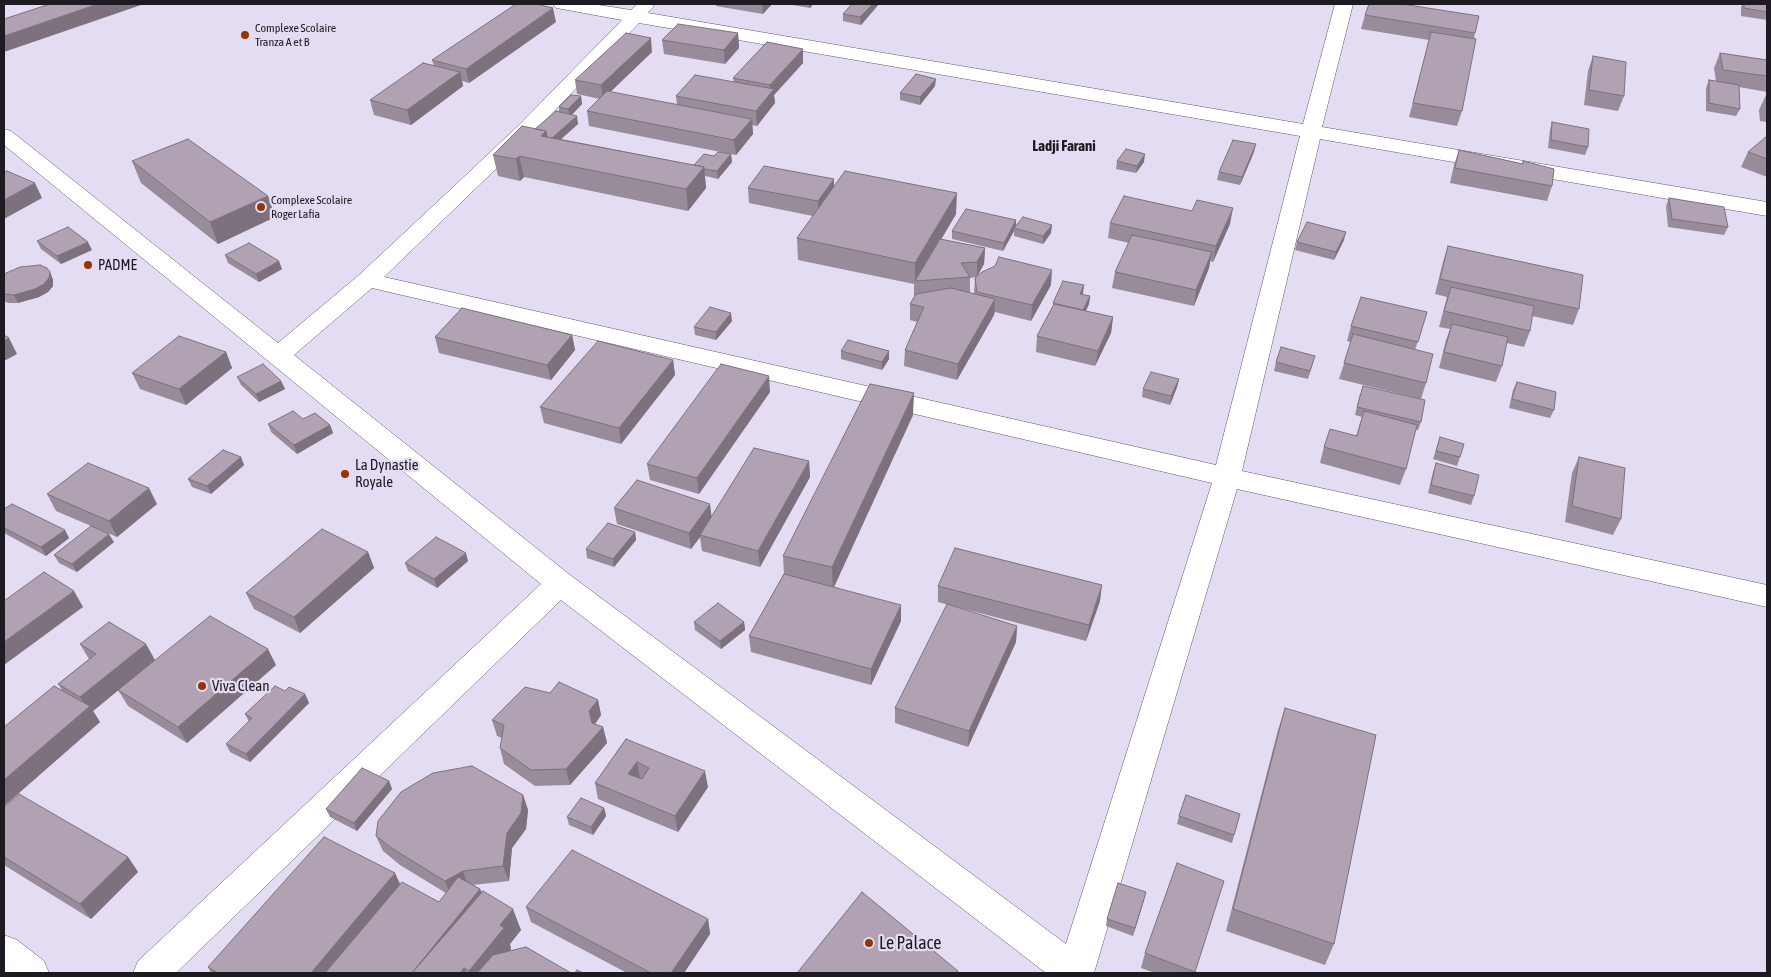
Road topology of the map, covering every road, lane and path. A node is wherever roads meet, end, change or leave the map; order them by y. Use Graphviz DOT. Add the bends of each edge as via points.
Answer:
graph roads {
  1 [pos="562,4"];
  2 [pos="1344,4"];
  3 [pos="641,10"];
  4 [pos="1311,132"];
  5 [pos="4,135"];
  6 [pos="1767,209"];
  7 [pos="367,280"];
  8 [pos="279,355"];
  9 [pos="1227,477"];
  10 [pos="560,583"];
  11 [pos="1767,596"];
  12 [pos="4,952"];
  13 [pos="31,973"];
  14 [pos="151,973"];
  15 [pos="1075,973"];
  1 -- 3 [label="street"];
  2 -- 4 [label="street"];
  3 -- 4 [label="street"];
  3 -- 7 [label="street" via="526,129"];
  4 -- 6 [label="street"];
  4 -- 9 [label="street"];
  5 -- 8 [label="street"];
  7 -- 8 [label="street"];
  7 -- 9 [label="street"];
  8 -- 10 [label="street"];
  9 -- 11 [label="street"];
  9 -- 15 [label="street"];
  10 -- 14 [label="street"];
  10 -- 15 [label="street"];
  12 -- 13 [label="street"];
}
